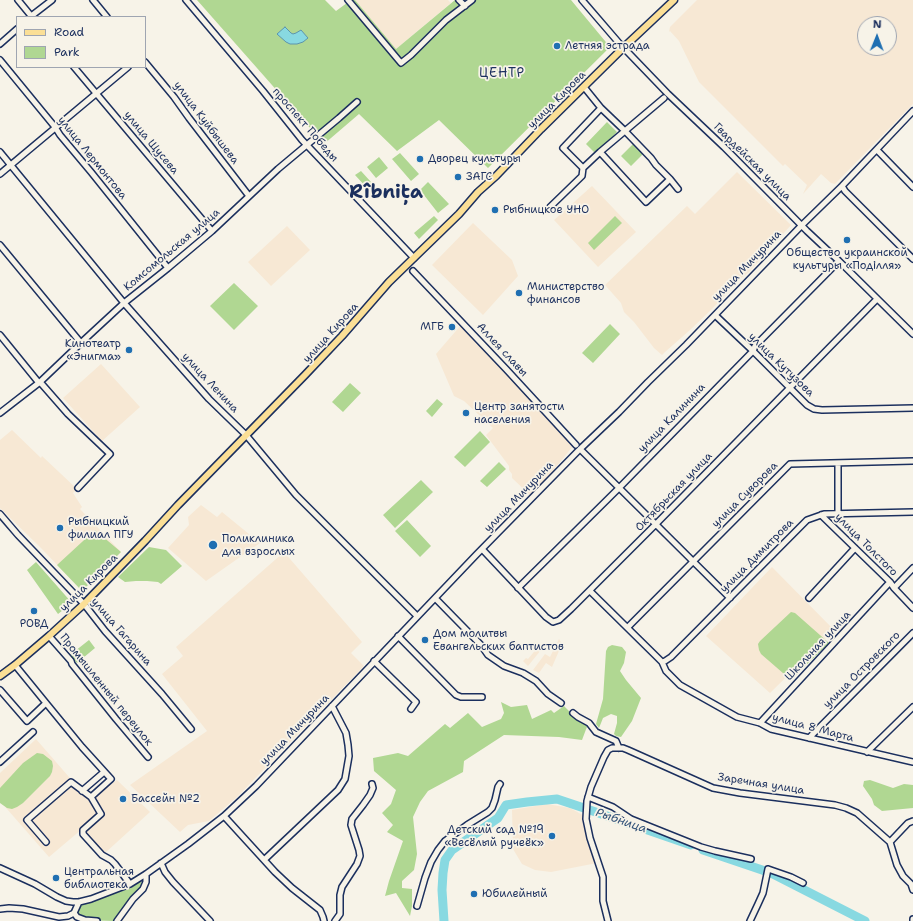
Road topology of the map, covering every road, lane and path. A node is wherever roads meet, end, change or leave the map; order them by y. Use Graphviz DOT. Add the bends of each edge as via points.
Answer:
graph roads {
  1 [pos="18,0"];
  2 [pos="52,0"];
  3 [pos="93,0"];
  4 [pos="186,0"];
  5 [pos="348,0"];
  6 [pos="459,0"];
  7 [pos="472,0"];
  8 [pos="582,0"];
  9 [pos="674,0"];
  10 [pos="465,6"];
  11 [pos="30,16"];
  12 [pos="32,16"];
  13 [pos="106,16"];
  14 [pos="16,30"];
  15 [pos="0,44"];
  16 [pos="623,48"];
  17 [pos="0,60"];
  18 [pos="146,63"];
  19 [pos="75,68"];
  20 [pos="127,68"];
  21 [pos="584,87"];
  22 [pos="96,93"];
  23 [pos="664,98"];
  24 [pos="357,102"];
  25 [pos="601,108"];
  26 [pos="913,112"];
  27 [pos="55,127"];
  28 [pos="625,131"];
  29 [pos="306,144"];
  30 [pos="876,150"];
  31 [pos="0,152"];
  32 [pos="600,152"];
  33 [pos="11,165"];
  34 [pos="584,168"];
  35 [pos="0,174"];
  36 [pos="670,178"];
  37 [pos="842,186"];
  38 [pos="913,186"];
  39 [pos="678,189"];
  40 [pos="249,196"];
  41 [pos="550,207"];
  42 [pos="802,225"];
  43 [pos="212,231"];
  44 [pos="0,245"];
  45 [pos="414,258"];
  46 [pos="913,259"];
  47 [pos="840,261"];
  48 [pos="168,268"];
  49 [pos="413,271"];
  50 [pos="877,299"];
  51 [pos="124,303"];
  52 [pos="715,315"];
  53 [pos="913,334"];
  54 [pos="0,335"];
  55 [pos="81,343"];
  56 [pos="753,351"];
  57 [pos="40,383"];
  58 [pos="790,388"];
  59 [pos="913,408"];
  60 [pos="0,413"];
  61 [pos="246,435"];
  62 [pos="576,445"];
  63 [pos="580,449"];
  64 [pos="913,461"];
  65 [pos="838,462"];
  66 [pos="78,488"];
  67 [pos="619,488"];
  68 [pos="913,512"];
  69 [pos="838,513"];
  70 [pos="0,514"];
  71 [pos="821,515"];
  72 [pos="656,524"];
  73 [pos="855,548"];
  74 [pos="482,549"];
  75 [pos="693,561"];
  76 [pos="913,568"];
  77 [pos="890,582"];
  78 [pos="518,588"];
  79 [pos="894,588"];
  80 [pos="590,591"];
  81 [pos="435,598"];
  82 [pos="730,598"];
  83 [pos="809,598"];
  84 [pos="84,604"];
  85 [pos="913,608"];
  86 [pos="418,616"];
  87 [pos="628,627"];
  88 [pos="913,633"];
  89 [pos="49,636"];
  90 [pos="398,636"];
  91 [pos="374,661"];
  92 [pos="662,662"];
  93 [pos="15,665"];
  94 [pos="1,673"];
  95 [pos="0,690"];
  96 [pos="482,698"];
  97 [pos="46,703"];
  98 [pos="561,703"];
  99 [pos="332,706"];
  100 [pos="913,707"];
  101 [pos="411,709"];
  102 [pos="573,713"];
  103 [pos="760,723"];
  104 [pos="192,729"];
  105 [pos="33,732"];
  106 [pos="809,738"];
  107 [pos="621,748"];
  108 [pos="867,752"];
  109 [pos="148,757"];
  110 [pos="0,762"];
  111 [pos="913,762"];
  112 [pos="104,772"];
  113 [pos="372,784"];
  114 [pos="500,784"];
  115 [pos="82,791"];
  116 [pos="90,797"];
  117 [pos="588,799"];
  118 [pos="224,816"];
  119 [pos="913,821"];
  120 [pos="46,842"];
  121 [pos="890,842"];
  122 [pos="751,859"];
  123 [pos="264,860"];
  124 [pos="161,863"];
  125 [pos="0,868"];
  126 [pos="146,874"];
  127 [pos="130,884"];
  128 [pos="803,884"];
  129 [pos="913,890"];
  130 [pos="79,902"];
  131 [pos="417,906"];
  132 [pos="0,909"];
  133 [pos="74,913"];
  134 [pos="97,921"];
  135 [pos="117,921"];
  136 [pos="210,921"];
  137 [pos="324,921"];
  138 [pos="335,921"];
  139 [pos="608,921"];
  140 [pos="750,921"];
  1 -- 11 [label="street"];
  2 -- 12 [label="street"];
  3 -- 13 [label="street"];
  4 -- 29 [label="street, проспект Победы"];
  5 -- 10 [label="street" via="401,63 446,20"];
  6 -- 10 [label="street"];
  7 -- 10 [label="street"];
  8 -- 16 [label="street, Гвардейская улица"];
  9 -- 16 [label="main road, улица Кирова"];
  14 -- 15 [label="street"];
  16 -- 21 [label="main road, улица Кирова"];
  16 -- 42 [label="street, Гвардейская улица"];
  17 -- 27 [label="street, улица Лермонтова"];
  18 -- 40 [label="street, улица Куйбышева"];
  19 -- 22 [label="street, улица Щусева"];
  20 -- 22 [label="street"];
  21 -- 25 [label="street"];
  21 -- 45 [label="main road, улица Кирова"];
  22 -- 27 [label="street"];
  22 -- 43 [label="street, улица Щусева"];
  23 -- 28 [label="street"];
  24 -- 29 [label="street, Комсомольская улица"];
  25 -- 28 [label="street"];
  25 -- 34 [label="street" via="563,148"];
  26 -- 30 [label="street, улица Мичурина"];
  27 -- 33 [label="street"];
  27 -- 48 [label="street, улица Лермонтова"];
  28 -- 32 [label="street"];
  28 -- 36 [label="street"];
  29 -- 40 [label="street, Комсомольская улица"];
  29 -- 45 [label="street, проспект Победы"];
  30 -- 37 [label="street, улица Мичурина"];
  30 -- 38 [label="street"];
  31 -- 33 [label="street, улица Ленина"];
  32 -- 34 [label="street"];
  32 -- 36 [label="street" via="646,202"];
  33 -- 35 [label="street"];
  33 -- 51 [label="street, улица Ленина"];
  34 -- 41 [label="street" via="582,176"];
  36 -- 39 [label="street"];
  37 -- 42 [label="street, улица Мичурина"];
  37 -- 46 [label="street"];
  40 -- 43 [label="street, Комсомольская улица"];
  42 -- 47 [label="street, Гвардейская улица"];
  42 -- 52 [label="street, улица Мичурина"];
  43 -- 48 [label="street, Комсомольская улица"];
  44 -- 55 [label="street"];
  45 -- 61 [label="main road, улица Кирова"];
  47 -- 50 [label="street, Гвардейская улица"];
  47 -- 56 [label="street, улица Калинина"];
  48 -- 51 [label="street, Комсомольская улица"];
  49 -- 62 [label="street, Аллея славы"];
  50 -- 53 [label="street, Гвардейская улица"];
  50 -- 58 [label="street, Октябрьская улица"];
  51 -- 55 [label="street, Комсомольская улица"];
  51 -- 61 [label="street, улица Ленина" via="209,399"];
  52 -- 56 [label="street, улица Кутузова"];
  52 -- 63 [label="street, улица Мичурина"];
  54 -- 57 [label="street"];
  55 -- 57 [label="street, Комсомольская улица"];
  56 -- 58 [label="street, улица Кутузова"];
  56 -- 67 [label="street, улица Калинина"];
  57 -- 60 [label="street, Комсомольская улица"];
  57 -- 66 [label="street" via="110,454"];
  58 -- 59 [label="street, улица Кутузова" via="806,405 814,409"];
  58 -- 72 [label="street, Октябрьская улица"];
  61 -- 84 [label="main road, улица Кирова"];
  61 -- 86 [label="street, улица Ленина" via="296,495"];
  63 -- 67 [label="street"];
  63 -- 74 [label="street, улица Мичурина"];
  64 -- 65 [label="street, улица Суворова"];
  65 -- 69 [label="street"];
  65 -- 75 [label="street, улица Суворова" via="790,464"];
  67 -- 72 [label="street"];
  67 -- 78 [label="street, улица Калинина"];
  68 -- 69 [label="street, улица Димитрова"];
  69 -- 71 [label="street, улица Димитрова"];
  70 -- 84 [label="street, улица Гагарина"];
  71 -- 73 [label="street, улица Толстого"];
  71 -- 82 [label="street, улица Димитрова" via="807,520"];
  72 -- 75 [label="street"];
  72 -- 80 [label="street, Октябрьская улица"];
  73 -- 77 [label="street, улица Толстого"];
  73 -- 83 [label="street"];
  74 -- 78 [label="street, Октябрьская улица"];
  74 -- 81 [label="street, улица Мичурина"];
  75 -- 82 [label="street"];
  75 -- 87 [label="street, улица Суворова"];
  76 -- 79 [label="street"];
  77 -- 79 [label="street, улица Толстого"];
  77 -- 103 [label="street, Школьная улица"];
  78 -- 80 [label="street, Октябрьская улица" via="550,621 555,622"];
  79 -- 85 [label="street, улица Толстого"];
  80 -- 87 [label="street, улица 8 Марта"];
  81 -- 86 [label="street, улица Мичурина"];
  81 -- 98 [label="street" via="488,655 504,666 536,681"];
  82 -- 92 [label="street, улица Димитрова" via="671,658"];
  84 -- 89 [label="main road, улица Кирова"];
  84 -- 104 [label="street, улица Гагарина"];
  86 -- 90 [label="street, улица Мичурина"];
  87 -- 92 [label="street, улица 8 Марта"];
  88 -- 106 [label="street, улица Островского"];
  89 -- 93 [label="main road, улица Кирова"];
  89 -- 109 [label="street, Промышленный переулок"];
  90 -- 91 [label="street, улица Мичурина"];
  90 -- 96 [label="street" via="456,695"];
  91 -- 99 [label="street, улица Мичурина"];
  91 -- 101 [label="street" via="416,702"];
  92 -- 103 [label="street, улица 8 Марта" via="666,671 680,685 737,717"];
  93 -- 94 [label="main road, улица Кирова"];
  93 -- 97 [label="street"];
  95 -- 97 [label="street" via="27,721"];
  97 -- 112 [label="street"];
  99 -- 118 [label="street, улица Мичурина"];
  99 -- 123 [label="street" via="346,733 349,756 345,779 338,790"];
  100 -- 108 [label="street"];
  102 -- 107 [label="street, Заречная улица" via="589,723 596,732 616,741"];
  103 -- 106 [label="street, улица 8 Марта" via="771,729"];
  105 -- 110 [label="street"];
  106 -- 108 [label="street, улица 8 Марта"];
  107 -- 117 [label="street" via="608,750"];
  107 -- 121 [label="street, Заречная улица" via="713,788 846,808 857,813"];
  108 -- 111 [label="street, улица 8 Марта"];
  112 -- 115 [label="street"];
  112 -- 116 [label="street" via="111,779"];
  113 -- 138 [label="street" via="370,795 352,819 351,825 360,856 342,886 340,914"];
  114 -- 131 [label="street" via="492,808 445,841 438,850 425,878"];
  115 -- 116 [label="street"];
  115 -- 120 [label="street" via="71,782 27,820"];
  116 -- 127 [label="street" via="101,814 83,830 83,834 102,855 115,864"];
  117 -- 122 [label="street" via="613,807 631,819 701,847"];
  117 -- 139 [label="street" via="587,826 603,877"];
  118 -- 123 [label="street"];
  118 -- 124 [label="street, улица Мичурина"];
  119 -- 121 [label="street"];
  121 -- 129 [label="street" via="897,865"];
  123 -- 137 [label="street" via="292,888 320,910"];
  124 -- 126 [label="street, улица Мичурина"];
  124 -- 136 [label="street" via="173,882"];
  125 -- 130 [label="street" via="66,901"];
  126 -- 127 [label="street, улица Мичурина"];
  126 -- 135 [label="street" via="143,889"];
  127 -- 130 [label="street, улица Мичурина"];
  128 -- 140 [label="street" via="768,869"];
  130 -- 133 [label="street"];
  132 -- 133 [label="street" via="24,909 60,917"];
  133 -- 134 [label="street" via="85,920"];
}
